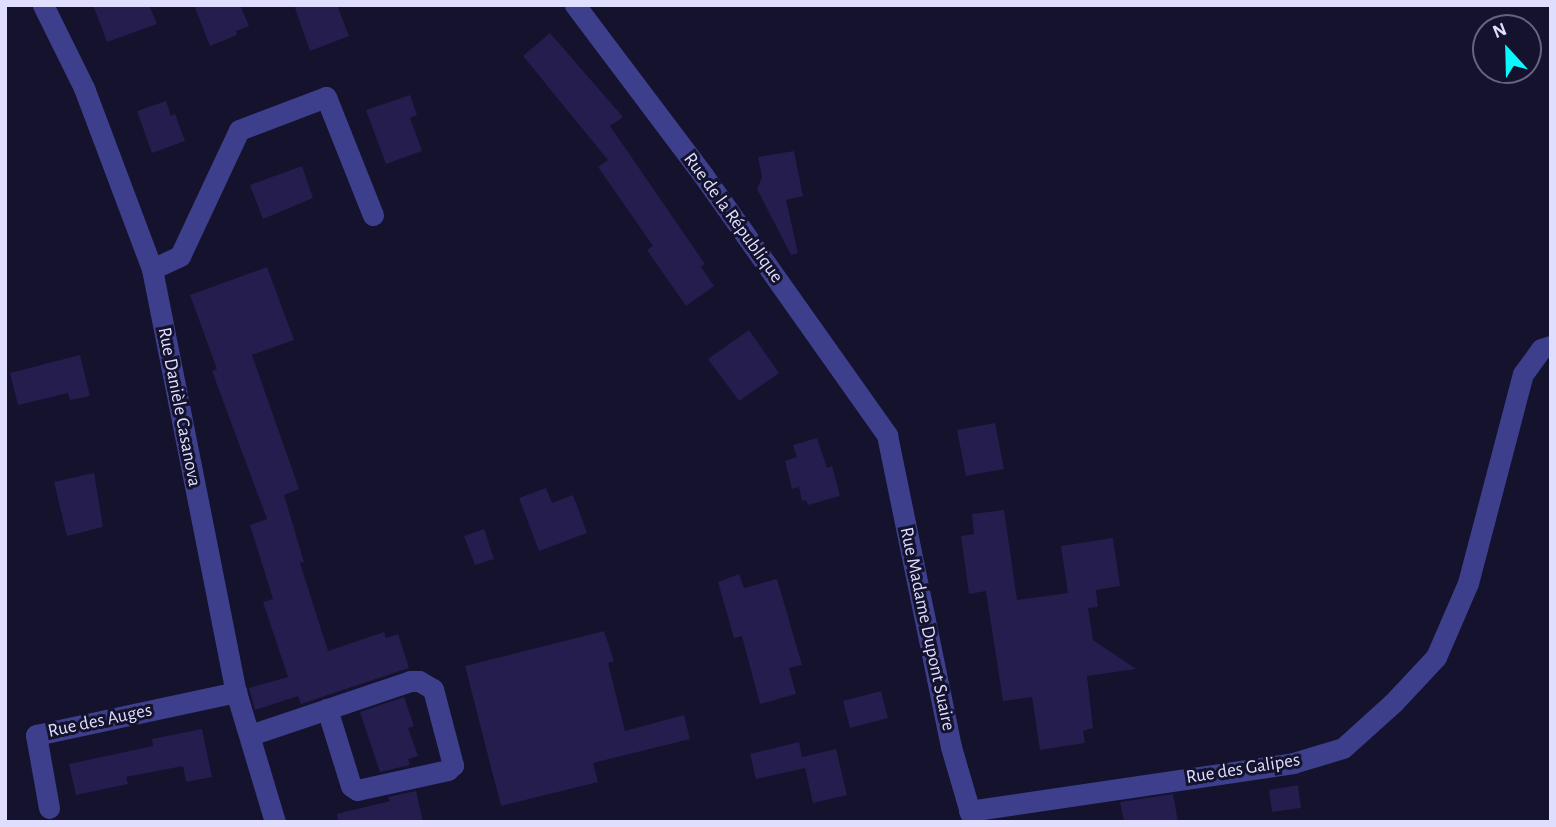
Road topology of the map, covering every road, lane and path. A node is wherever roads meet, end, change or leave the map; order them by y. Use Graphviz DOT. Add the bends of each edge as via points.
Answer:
graph roads {
  1 [pos="43,5"];
  2 [pos="575,5"];
  3 [pos="373,215"];
  4 [pos="152,269"];
  5 [pos="1551,346"];
  6 [pos="887,435"];
  7 [pos="236,692"];
  8 [pos="327,709"];
  9 [pos="250,735"];
  10 [pos="49,808"];
  11 [pos="971,816"];
  12 [pos="275,822"];
  1 -- 4 [label="street, Rue Danièle Casanova" via="84,88"];
  2 -- 6 [label="street, Rue de la République" via="703,175"];
  3 -- 4 [label="street" via="326,97 239,130 180,256"];
  4 -- 7 [label="street, Rue Danièle Casanova"];
  5 -- 11 [label="street, Rue des Galipes" via="1541,349 1523,373 1468,583 1436,656 1343,748 1293,763"];
  6 -- 11 [label="street, Rue Madame Dupont Suaire" via="951,747"];
  7 -- 9 [label="street, Rue Danièle Casanova"];
  7 -- 10 [label="street, Rue des Auges" via="36,735"];
  8 -- 8 [label="street" via="351,786 357,790 448,771 453,765 433,689 426,684 410,681"];
  8 -- 9 [label="street"];
  9 -- 12 [label="street, Rue Danièle Casanova"];
}
